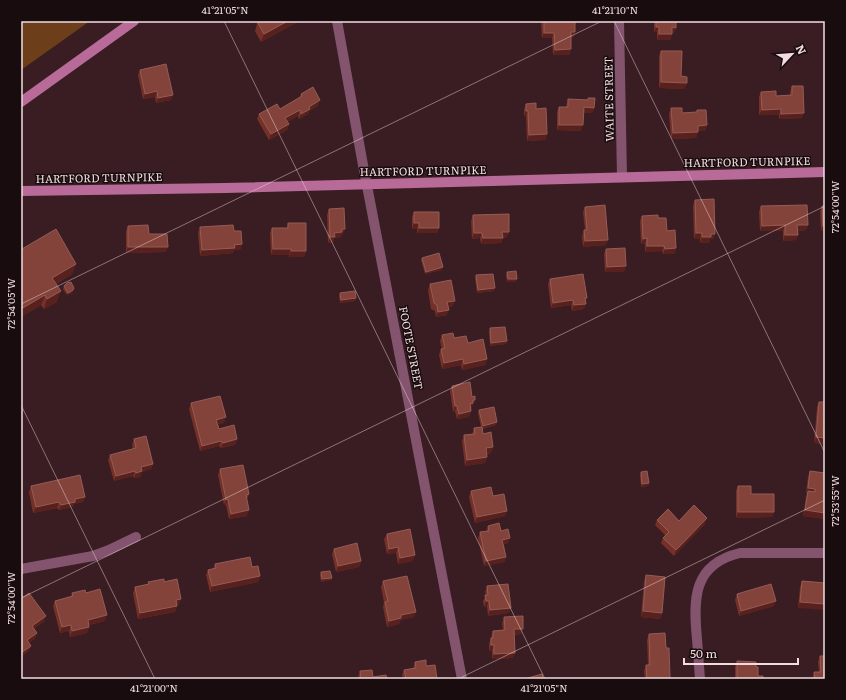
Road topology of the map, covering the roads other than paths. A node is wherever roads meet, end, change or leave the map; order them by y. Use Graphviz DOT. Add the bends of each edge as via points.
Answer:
graph roads {
  1 [pos="134,21"];
  2 [pos="337,21"];
  3 [pos="619,21"];
  4 [pos="21,102"];
  5 [pos="825,172"];
  6 [pos="622,177"];
  7 [pos="367,184"];
  8 [pos="21,191"];
  9 [pos="136,537"];
  10 [pos="825,553"];
  11 [pos="21,569"];
  12 [pos="462,679"];
  13 [pos="700,679"];
  1 -- 4 [label="main road"];
  2 -- 7 [label="street, FOOTE STREET"];
  3 -- 6 [label="street, WAITE STREET"];
  5 -- 6 [label="main road, HARTFORD TURNPIKE"];
  6 -- 7 [label="main road, HARTFORD TURNPIKE"];
  7 -- 8 [label="main road, HARTFORD TURNPIKE"];
  7 -- 12 [label="street, FOOTE STREET"];
  9 -- 11 [label="street" via="94,556"];
  10 -- 13 [label="street" via="740,553 726,556 712,565 703,577 697,592 694,614"];
}
